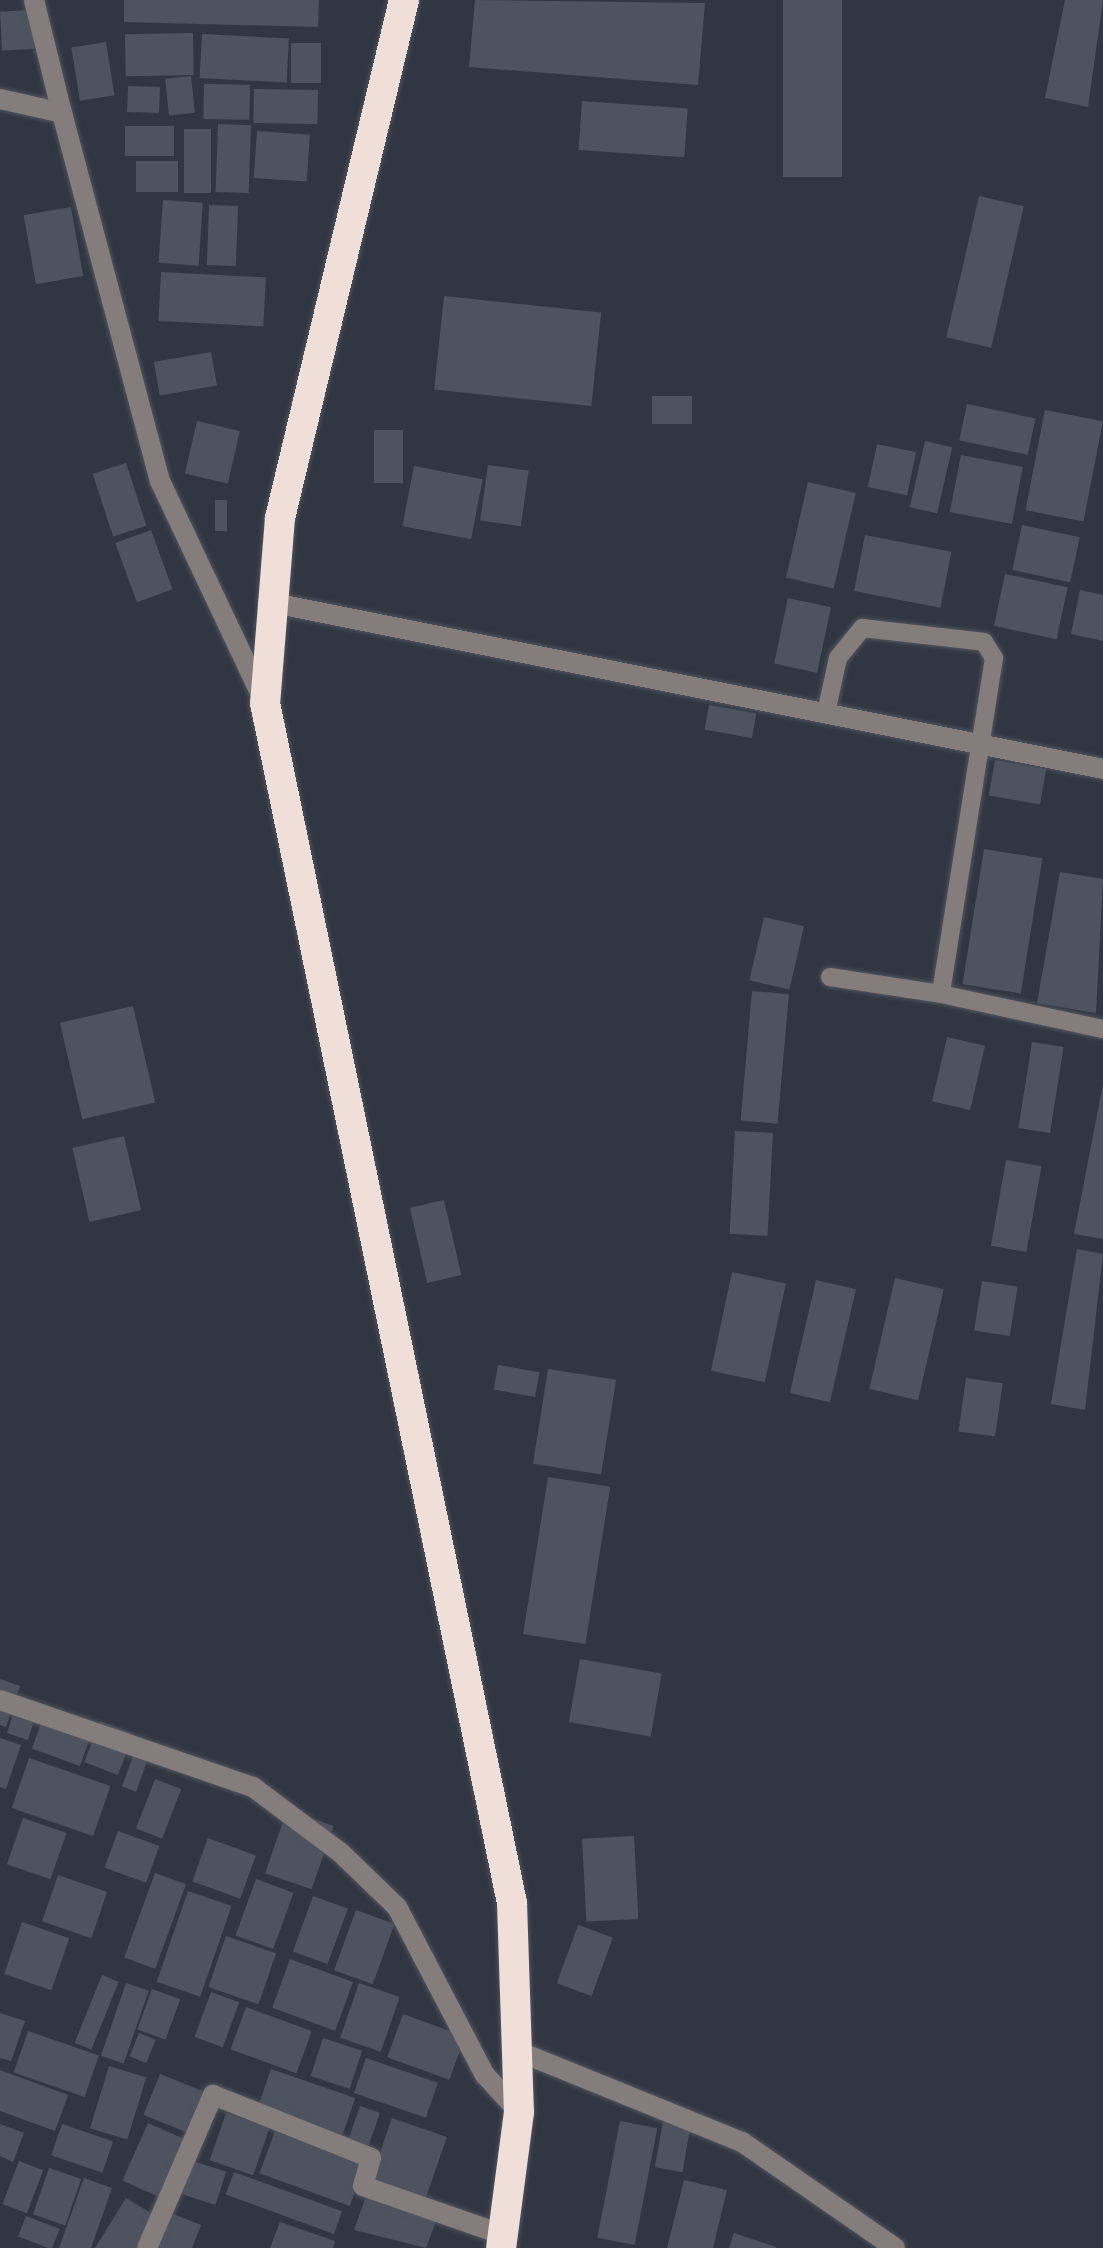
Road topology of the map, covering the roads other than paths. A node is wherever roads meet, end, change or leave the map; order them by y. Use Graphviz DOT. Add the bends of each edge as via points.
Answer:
graph roads {
  1 [pos="34,0"];
  2 [pos="404,0"];
  3 [pos="0,99"];
  4 [pos="62,113"];
  5 [pos="268,602"];
  6 [pos="265,703"];
  7 [pos="826,713"];
  8 [pos="980,744"];
  9 [pos="1103,768"];
  10 [pos="830,977"];
  11 [pos="941,994"];
  12 [pos="1103,1029"];
  13 [pos="0,1700"];
  14 [pos="520,2052"];
  15 [pos="519,2112"];
  16 [pos="502,2241"];
  17 [pos="146,2248"];
  18 [pos="895,2248"];
  1 -- 4 [label="street"];
  2 -- 5 [label="highway"];
  3 -- 4 [label="street"];
  4 -- 6 [label="street" via="160,481"];
  5 -- 6 [label="highway"];
  5 -- 7 [label="street"];
  6 -- 14 [label="highway" via="512,1903"];
  7 -- 8 [label="street"];
  7 -- 8 [label="lane" via="838,658 862,628 968,634 994,658"];
  8 -- 9 [label="street"];
  8 -- 11 [label="lane"];
  10 -- 11 [label="lane"];
  11 -- 12 [label="lane"];
  13 -- 15 [label="street" via="253,1787 342,1853 397,1907 485,2075"];
  14 -- 15 [label="highway"];
  14 -- 18 [label="street" via="742,2142"];
  15 -- 16 [label="highway"];
  16 -- 17 [label="street" via="362,2186 372,2158 212,2095"];
}
